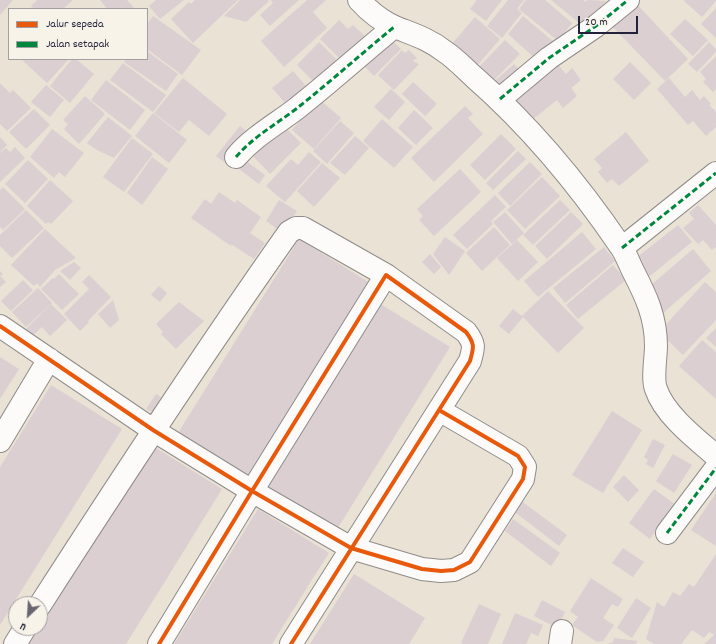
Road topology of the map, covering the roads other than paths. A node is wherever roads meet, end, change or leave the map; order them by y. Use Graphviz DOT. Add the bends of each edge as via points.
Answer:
graph roads {
  1 [pos="358,0"];
  2 [pos="628,0"];
  3 [pos="394,27"];
  4 [pos="500,100"];
  5 [pos="236,157"];
  6 [pos="716,172"];
  7 [pos="622,248"];
  8 [pos="386,275"];
  9 [pos="0,326"];
  10 [pos="49,358"];
  11 [pos="439,410"];
  12 [pos="153,430"];
  13 [pos="0,441"];
  14 [pos="716,456"];
  15 [pos="716,468"];
  16 [pos="252,491"];
  17 [pos="667,533"];
  18 [pos="351,548"];
  19 [pos="46,596"];
  20 [pos="159,644"];
  21 [pos="291,644"];
  1 -- 3 [label="street" via="372,14"];
  2 -- 4 [label="street" via="550,58"];
  3 -- 4 [label="street" via="430,41 445,51"];
  3 -- 5 [label="street" via="313,96 254,138"];
  4 -- 7 [label="street" via="544,146"];
  6 -- 7 [label="street"];
  7 -- 14 [label="street" via="647,297 655,324 655,388 668,410"];
  8 -- 11 [label="street" via="466,332 473,341 470,361"];
  8 -- 12 [label="street" via="303,228 289,232"];
  8 -- 16 [label="street"];
  9 -- 10 [label="street"];
  10 -- 12 [label="street"];
  10 -- 13 [label="street"];
  11 -- 18 [label="street"];
  11 -- 18 [label="street" via="518,456 525,467 523,479 470,562 454,570 422,569"];
  12 -- 16 [label="street"];
  12 -- 19 [label="street"];
  15 -- 17 [label="street"];
  16 -- 18 [label="street"];
  16 -- 20 [label="street"];
  18 -- 21 [label="street"];
}
